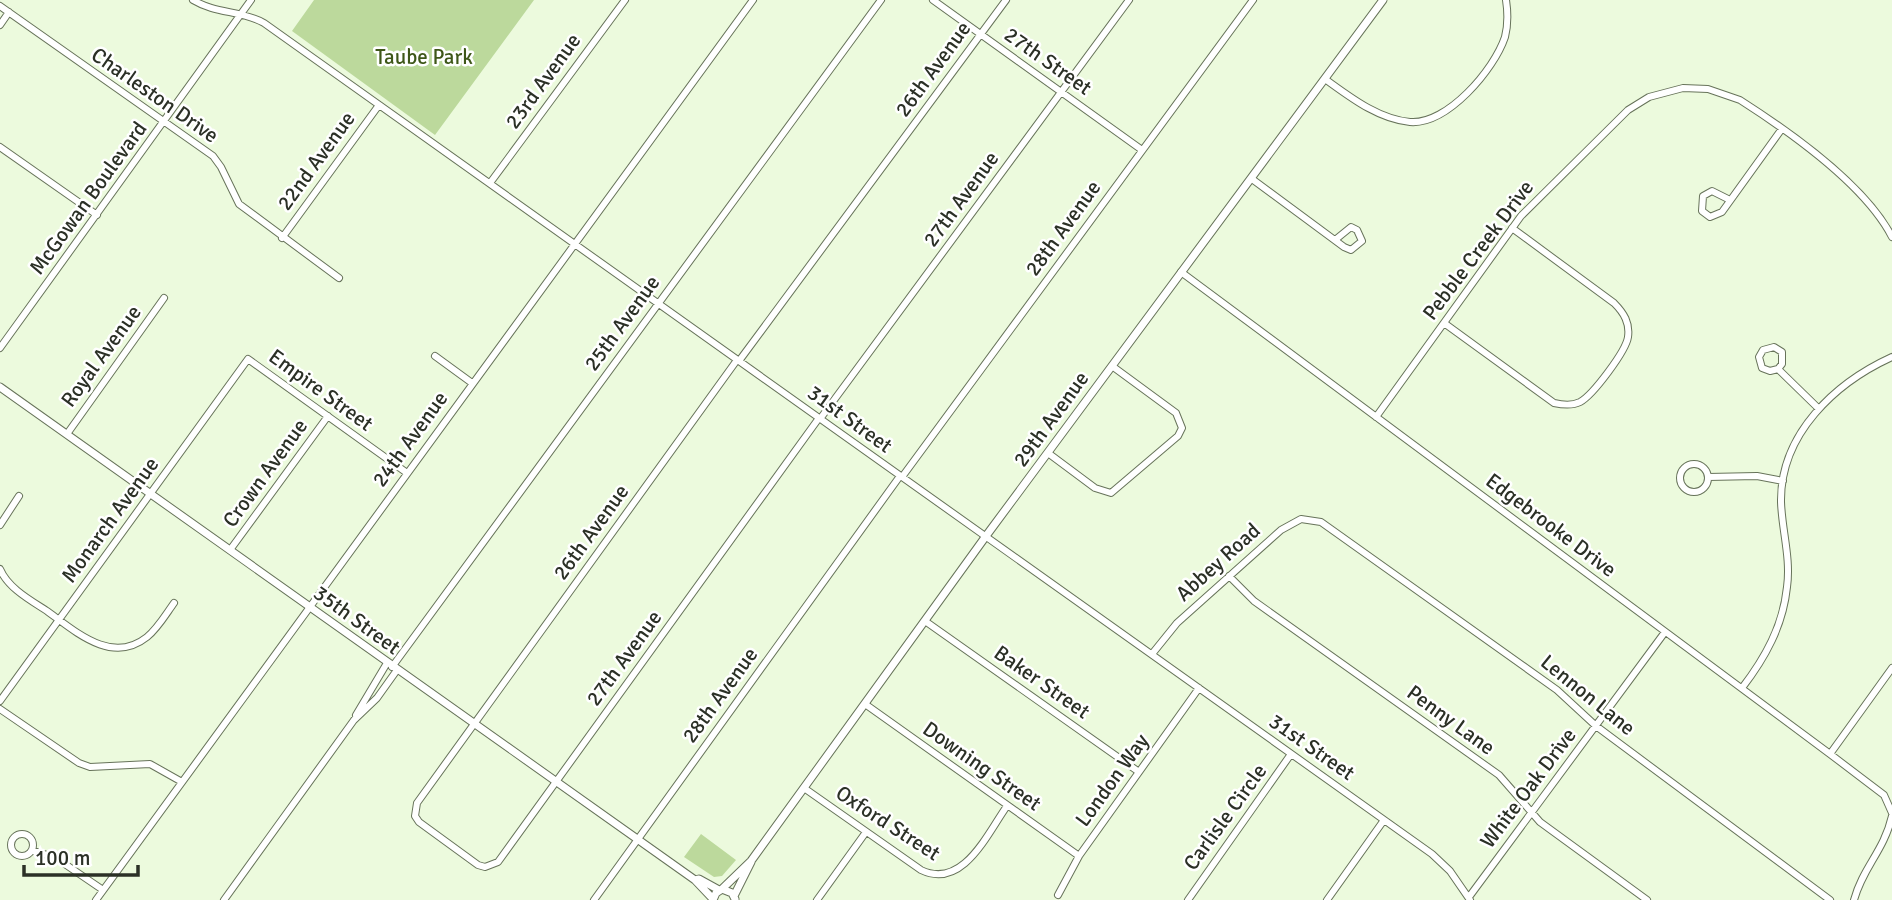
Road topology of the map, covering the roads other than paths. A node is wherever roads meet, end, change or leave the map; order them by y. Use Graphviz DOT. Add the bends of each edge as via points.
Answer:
graph roads {
  1 [pos="192,0"];
  2 [pos="251,0"];
  3 [pos="625,0"];
  4 [pos="753,0"];
  5 [pos="881,0"];
  6 [pos="933,0"];
  7 [pos="1006,0"];
  8 [pos="1129,0"];
  9 [pos="1253,0"];
  10 [pos="1383,0"];
  11 [pos="1506,0"];
  12 [pos="0,6"];
  13 [pos="9,12"];
  14 [pos="241,13"];
  15 [pos="0,25"];
  16 [pos="980,34"];
  17 [pos="1325,79"];
  18 [pos="1062,92"];
  19 [pos="379,104"];
  20 [pos="164,123"];
  21 [pos="1781,130"];
  22 [pos="0,147"];
  23 [pos="1142,150"];
  24 [pos="1252,179"];
  25 [pos="490,184"];
  26 [pos="1730,200"];
  27 [pos="97,215"];
  28 [pos="1512,228"];
  29 [pos="282,237"];
  30 [pos="1892,237"];
  31 [pos="1335,240"];
  32 [pos="574,243"];
  33 [pos="1181,272"];
  34 [pos="339,278"];
  35 [pos="164,298"];
  36 [pos="658,303"];
  37 [pos="1444,323"];
  38 [pos="0,348"];
  39 [pos="435,356"];
  40 [pos="1892,357"];
  41 [pos="248,359"];
  42 [pos="738,360"];
  43 [pos="1112,366"];
  44 [pos="1778,369"];
  45 [pos="472,383"];
  46 [pos="0,387"];
  47 [pos="1818,408"];
  48 [pos="328,416"];
  49 [pos="1376,417"];
  50 [pos="820,418"];
  51 [pos="67,434"];
  52 [pos="1048,453"];
  53 [pos="407,473"];
  54 [pos="901,477"];
  55 [pos="1708,477"];
  56 [pos="1783,481"];
  57 [pos="151,494"];
  58 [pos="19,496"];
  59 [pos="1321,522"];
  60 [pos="0,525"];
  61 [pos="986,536"];
  62 [pos="230,550"];
  63 [pos="0,569"];
  64 [pos="1229,576"];
  65 [pos="174,603"];
  66 [pos="310,608"];
  67 [pos="59,620"];
  68 [pos="925,621"];
  69 [pos="1665,632"];
  70 [pos="1152,654"];
  71 [pos="392,667"];
  72 [pos="1892,668"];
  73 [pos="1199,688"];
  74 [pos="1742,688"];
  75 [pos="0,701"];
  76 [pos="865,704"];
  77 [pos="0,709"];
  78 [pos="354,720"];
  79 [pos="474,724"];
  80 [pos="1596,726"];
  81 [pos="1291,754"];
  82 [pos="1830,754"];
  83 [pos="1139,772"];
  84 [pos="182,782"];
  85 [pos="555,783"];
  86 [pos="804,788"];
  87 [pos="1007,806"];
  88 [pos="1531,813"];
  89 [pos="1892,815"];
  90 [pos="1384,820"];
  91 [pos="866,832"];
  92 [pos="637,840"];
  93 [pos="32,850"];
  94 [pos="1079,856"];
  95 [pos="751,861"];
  96 [pos="695,880"];
  97 [pos="103,890"];
  98 [pos="720,890"];
  99 [pos="1058,895"];
  100 [pos="735,898"];
  101 [pos="1469,899"];
  102 [pos="96,900"];
  103 [pos="224,900"];
  104 [pos="594,900"];
  105 [pos="713,900"];
  106 [pos="817,900"];
  107 [pos="1188,900"];
  108 [pos="1326,900"];
  109 [pos="1647,900"];
  110 [pos="1830,900"];
  111 [pos="1854,900"];
  1 -- 14 [label="street, 31st Street" via="209,10"];
  2 -- 14 [label="street, McGowan Boulevard"];
  3 -- 25 [label="street, 23rd Avenue"];
  4 -- 32 [label="street, 24th Avenue"];
  5 -- 36 [label="street, 25th Avenue"];
  6 -- 16 [label="street, 27th Street"];
  7 -- 16 [label="street, 26th Avenue"];
  8 -- 18 [label="street, 27th Avenue"];
  9 -- 23 [label="street, 28th Avenue"];
  10 -- 17 [label="street, 29th Avenue"];
  11 -- 17 [label="street" via="1507,25 1495,59 1434,119 1398,120 1363,105"];
  12 -- 13 [label="street, Charleston Drive"];
  13 -- 15 [label="street"];
  13 -- 20 [label="street, Charleston Drive"];
  14 -- 19 [label="street, 31st Street" via="264,23"];
  14 -- 20 [label="street, McGowan Boulevard"];
  16 -- 18 [label="street, 27th Street"];
  16 -- 42 [label="street, 26th Avenue"];
  17 -- 24 [label="street, 29th Avenue"];
  18 -- 23 [label="street, 27th Street"];
  18 -- 50 [label="street, 27th Avenue"];
  19 -- 25 [label="street, 31st Street"];
  19 -- 29 [label="street, 22nd Avenue"];
  20 -- 27 [label="street, McGowan Boulevard"];
  20 -- 29 [label="street, Charleston Drive" via="213,156 239,204"];
  21 -- 26 [label="street"];
  21 -- 28 [label="street, Pebble Creek Drive" via="1722,93 1683,88 1650,97 1628,110"];
  21 -- 30 [label="street, Pebble Creek Drive" via="1856,187"];
  22 -- 27 [label="street"];
  23 -- 54 [label="street, 28th Avenue"];
  24 -- 31 [label="street"];
  24 -- 33 [label="street, 29th Avenue"];
  25 -- 32 [label="street, 31st Street"];
  26 -- 26 [label="street" via="1714,217 1700,205 1703,196 1712,191"];
  27 -- 38 [label="street, McGowan Boulevard"];
  28 -- 37 [label="street, Pebble Creek Drive"];
  28 -- 37 [label="street" via="1614,303 1625,316 1626,346 1590,396 1575,404 1554,402"];
  29 -- 34 [label="street, Charleston Drive"];
  32 -- 36 [label="street, 31st Street"];
  32 -- 45 [label="street, 24th Avenue"];
  33 -- 43 [label="street, 29th Avenue"];
  33 -- 49 [label="street, Edgebrooke Drive"];
  35 -- 51 [label="street, Royal Avenue"];
  36 -- 42 [label="street, 31st Street"];
  36 -- 71 [label="street, 25th Avenue"];
  37 -- 49 [label="street, Pebble Creek Drive"];
  39 -- 45 [label="street"];
  40 -- 47 [label="street"];
  41 -- 48 [label="street, Empire Street"];
  41 -- 57 [label="street, Monarch Avenue"];
  42 -- 50 [label="street, 31st Street"];
  42 -- 79 [label="street, 26th Avenue"];
  43 -- 52 [label="street, 29th Avenue"];
  43 -- 52 [label="street" via="1176,413 1182,428 1178,436 1111,493 1095,488"];
  44 -- 44 [label="street" via="1782,352 1774,347 1763,350 1759,357 1762,368"];
  44 -- 47 [label="street"];
  45 -- 53 [label="street, 24th Avenue"];
  46 -- 51 [label="street, 35th Street"];
  47 -- 56 [label="street" via="1798,438"];
  48 -- 53 [label="street, Empire Street"];
  48 -- 62 [label="street, Crown Avenue"];
  49 -- 69 [label="street, Edgebrooke Drive"];
  50 -- 54 [label="street, 31st Street"];
  50 -- 85 [label="street, 27th Avenue"];
  51 -- 57 [label="street, 35th Street"];
  52 -- 61 [label="street, 29th Avenue"];
  53 -- 66 [label="street, 24th Avenue"];
  54 -- 61 [label="street, 31st Street"];
  54 -- 92 [label="street, 28th Avenue"];
  55 -- 55 [label="street" via="1704,469 1692,465 1682,472 1680,481 1693,492 1702,489"];
  55 -- 56 [label="street" via="1757,476"];
  56 -- 74 [label="street" via="1789,569 1784,607 1765,655"];
  57 -- 62 [label="street, 35th Street"];
  57 -- 67 [label="street, Monarch Avenue"];
  58 -- 60 [label="street"];
  59 -- 64 [label="street, Abbey Road" via="1291,522"];
  59 -- 80 [label="street, Lennon Lane" via="1557,690"];
  61 -- 68 [label="street, 29th Avenue"];
  61 -- 70 [label="street, 31st Street"];
  62 -- 66 [label="street, 35th Street"];
  63 -- 67 [label="street" via="10,584"];
  64 -- 70 [label="street, Abbey Road" via="1177,623"];
  64 -- 88 [label="street, Penny Lane" via="1254,601 1499,775"];
  65 -- 67 [label="street" via="149,635 123,647 90,642"];
  66 -- 71 [label="street, 35th Street"];
  66 -- 84 [label="street, 24th Avenue"];
  67 -- 75 [label="street, Monarch Avenue"];
  68 -- 76 [label="street, 29th Avenue"];
  68 -- 83 [label="street, Baker Street"];
  69 -- 74 [label="street, Edgebrooke Drive"];
  69 -- 80 [label="street, White Oak Drive"];
  70 -- 73 [label="street, 31st Street"];
  71 -- 78 [label="street"];
  71 -- 78 [label="street" via="377,698"];
  71 -- 79 [label="street, 35th Street"];
  72 -- 82 [label="street"];
  73 -- 81 [label="street, 31st Street"];
  73 -- 83 [label="street, London Way"];
  74 -- 82 [label="street, Edgebrooke Drive"];
  76 -- 86 [label="street, 29th Avenue"];
  76 -- 87 [label="street, Downing Street"];
  77 -- 84 [label="street" via="79,763 90,767 150,764"];
  78 -- 103 [label="street"];
  79 -- 85 [label="street, 35th Street"];
  79 -- 85 [label="street, 26th Avenue" via="415,810 419,822 468,858 485,867 498,862"];
  80 -- 88 [label="street, White Oak Drive"];
  80 -- 110 [label="street, Lennon Lane"];
  81 -- 90 [label="street, 31st Street"];
  81 -- 107 [label="street, Carlisle Circle"];
  82 -- 89 [label="street, Edgebrooke Drive" via="1884,795"];
  83 -- 94 [label="street, London Way"];
  84 -- 97 [label="street, 24th Avenue"];
  85 -- 92 [label="street, 35th Street"];
  86 -- 91 [label="street, Oxford Street"];
  86 -- 95 [label="street, 29th Avenue"];
  87 -- 91 [label="street, Oxford Street" via="966,863 949,875 921,870"];
  87 -- 94 [label="street, Downing Street"];
  88 -- 101 [label="street, White Oak Drive"];
  88 -- 109 [label="street, Penny Lane"];
  89 -- 111 [label="street" via="1887,839"];
  90 -- 101 [label="street, 31st Street" via="1442,862"];
  90 -- 108 [label="street"];
  91 -- 106 [label="street"];
  92 -- 96 [label="street, 35th Street"];
  92 -- 104 [label="street, 28th Avenue"];
  93 -- 97 [label="street" via="56,858"];
  94 -- 99 [label="street, London Way"];
  95 -- 98 [label="street, 29th Avenue"];
  95 -- 100 [label="street, 29th Avenue"];
  96 -- 98 [label="street, 35th Street"];
  96 -- 105 [label="street, 35th Street"];
  97 -- 102 [label="street, 24th Avenue"];
  98 -- 100 [label="street, 35th Street"];
  98 -- 105 [label="street, 29th Avenue"];
}
